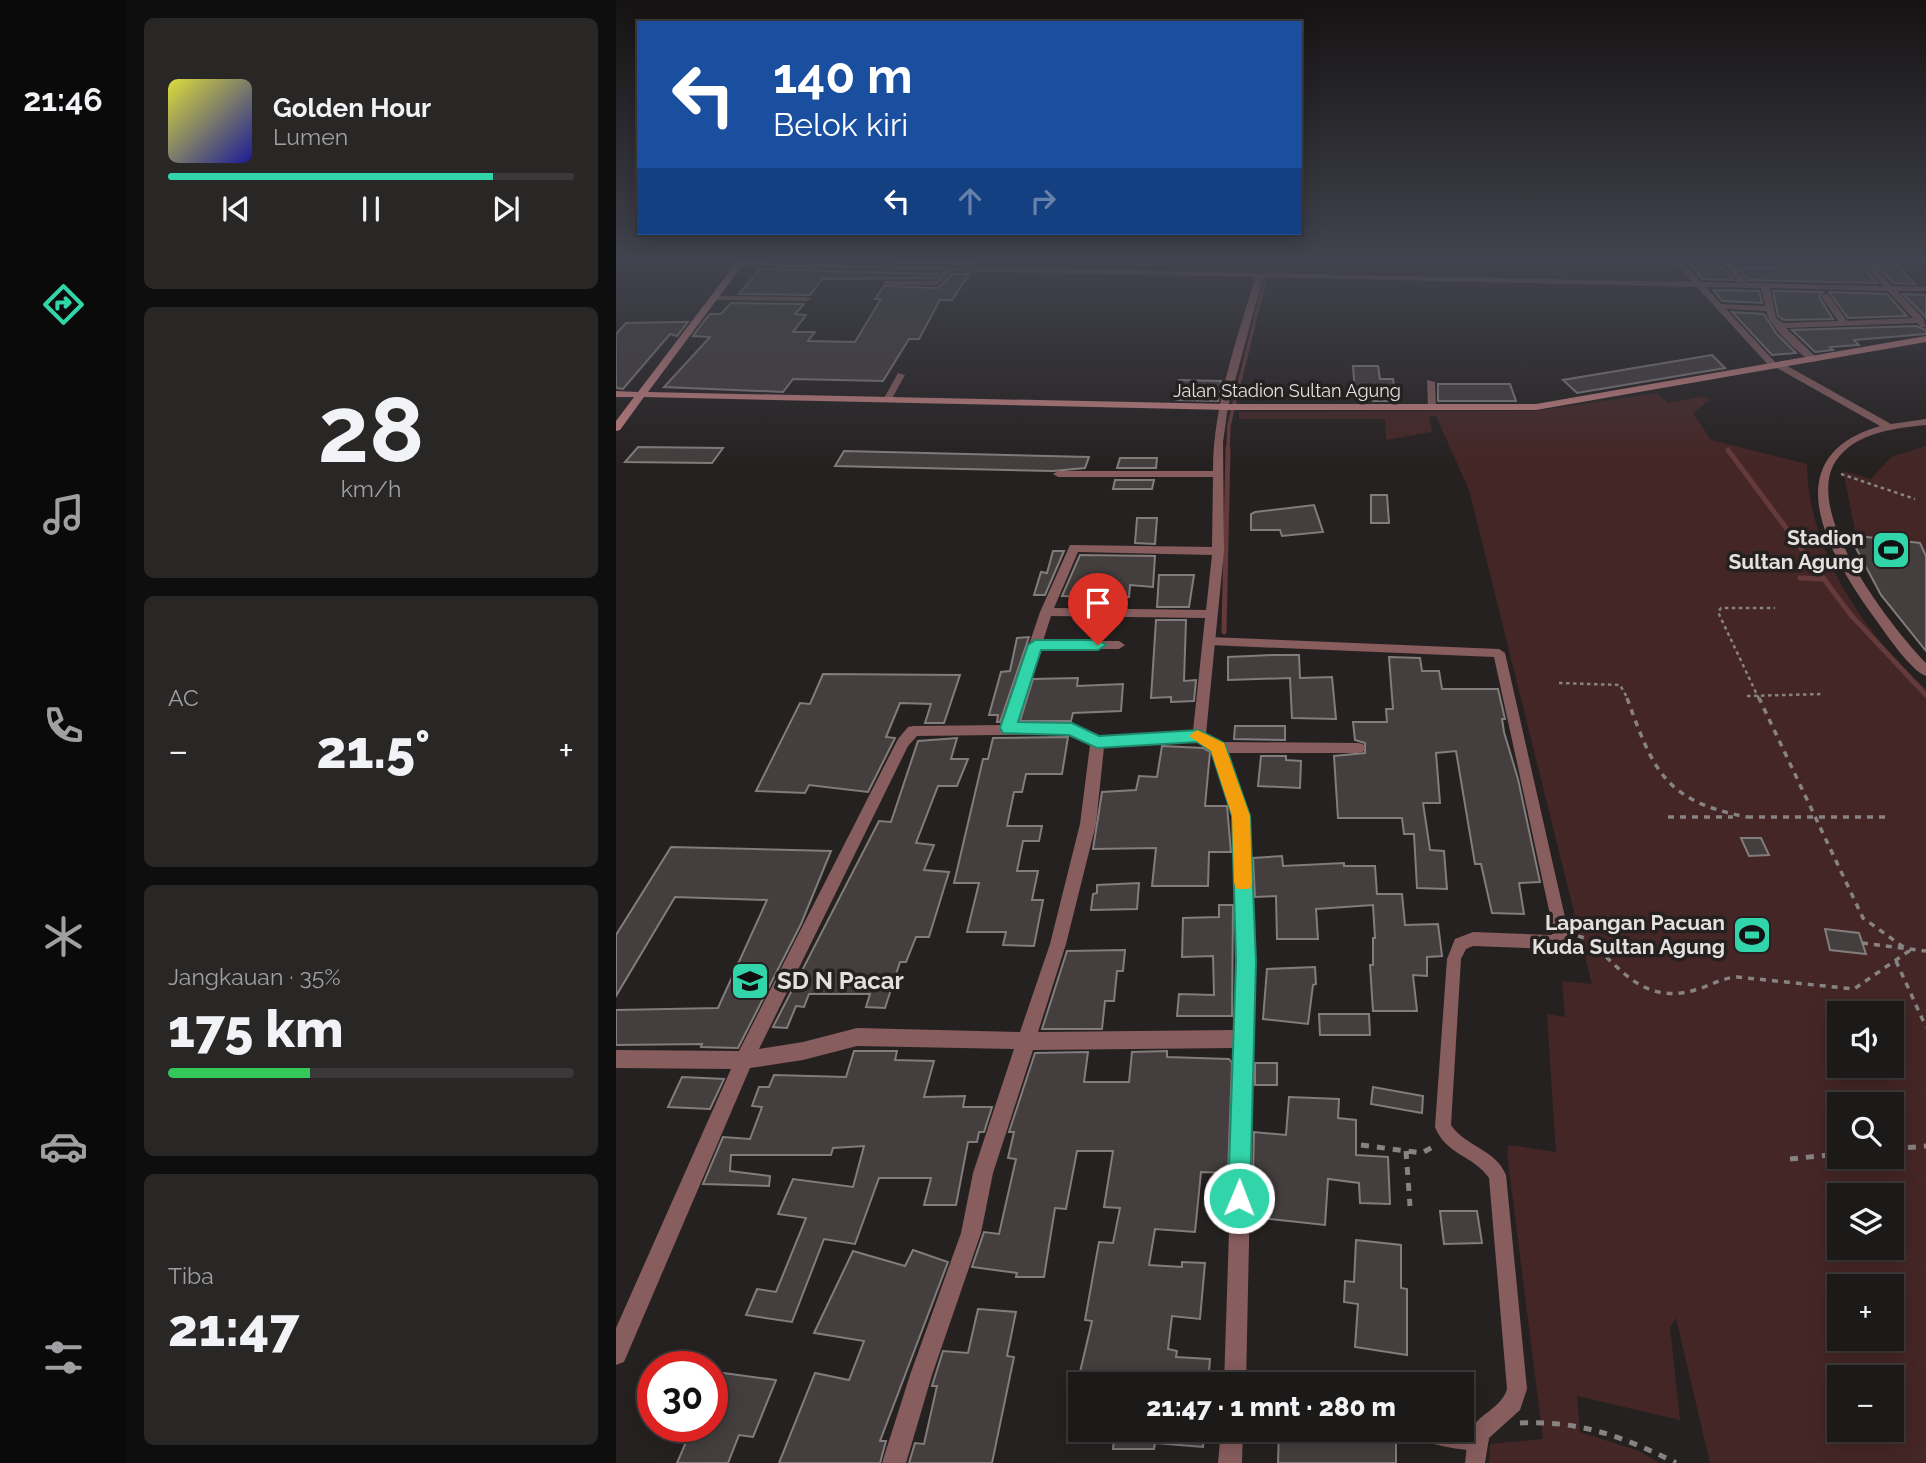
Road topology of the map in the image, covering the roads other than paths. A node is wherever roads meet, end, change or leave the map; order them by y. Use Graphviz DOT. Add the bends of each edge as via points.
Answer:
graph roads {
  1 [pos="692,327"];
  2 [pos="1251,327"];
  3 [pos="1740,327"];
  4 [pos="1779,327"];
  5 [pos="1926,339"];
  6 [pos="1812,359"];
  7 [pos="1776,366"];
  8 [pos="901,375"];
  9 [pos="1430,382"];
  10 [pos="616,394"];
  11 [pos="643,394"];
  12 [pos="887,400"];
  13 [pos="1225,407"];
  14 [pos="1433,408"];
  15 [pos="1926,422"];
  16 [pos="1889,427"];
  17 [pos="616,428"];
  18 [pos="1058,474"];
  19 [pos="1217,474"];
  20 [pos="1218,551"];
  21 [pos="1046,612"];
  22 [pos="1212,614"];
  23 [pos="1209,641"];
  24 [pos="1035,645"];
  25 [pos="1119,645"];
  26 [pos="1926,671"];
  27 [pos="1008,728"];
  28 [pos="1199,736"];
  29 [pos="1097,742"];
  30 [pos="1218,747"];
  31 [pos="1358,748"];
  32 [pos="1243,1039"];
  33 [pos="1026,1041"];
  34 [pos="616,1059"];
  35 [pos="744,1060"];
  36 [pos="616,1354"];
  37 [pos="1235,1372"];
  38 [pos="1231,1442"];
  39 [pos="1479,1443"];
  40 [pos="894,1463"];
  41 [pos="1230,1463"];
  1 -- 11 [label="main road"];
  2 -- 13 [label="street"];
  3 -- 7 [label="street"];
  4 -- 6 [label="street"];
  5 -- 6 [label="main road, Jalan Stadion Sultan Agung"];
  6 -- 7 [label="main road, Jalan Stadion Sultan Agung"];
  7 -- 14 [label="main road, Jalan Stadion Sultan Agung" via="1548,405"];
  7 -- 16 [label="street"];
  8 -- 12 [label="lane"];
  9 -- 14 [label="street"];
  10 -- 11 [label="main road, Jalan Stadion Sultan Agung"];
  11 -- 12 [label="main road, Jalan Stadion Sultan Agung"];
  11 -- 17 [label="main road"];
  12 -- 13 [label="main road, Jalan Stadion Sultan Agung"];
  13 -- 14 [label="main road, Jalan Stadion Sultan Agung"];
  13 -- 19 [label="street"];
  15 -- 16 [label="street"];
  16 -- 26 [label="street" via="1844,446 1826,469 1824,487 1829,518 1854,576 1887,630"];
  18 -- 19 [label="street"];
  19 -- 20 [label="street"];
  20 -- 21 [label="street" via="1074,548"];
  20 -- 22 [label="street"];
  21 -- 22 [label="street"];
  21 -- 24 [label="street"];
  22 -- 23 [label="street"];
  23 -- 28 [label="street"];
  23 -- 39 [label="lane" via="1499,653 1562,935 1554,942 1473,939 1460,944 1454,959 1442,1120 1456,1144 1487,1158 1499,1186 1517,1389 1513,1404"];
  24 -- 25 [label="street"];
  24 -- 27 [label="street"];
  27 -- 29 [label="street" via="1072,729"];
  27 -- 35 [label="street" via="913,731 903,743"];
  28 -- 29 [label="street"];
  28 -- 30 [label="street"];
  29 -- 33 [label="street" via="1079,868"];
  30 -- 31 [label="street"];
  30 -- 32 [label="street" via="1241,816 1246,961"];
  32 -- 33 [label="street"];
  32 -- 37 [label="street"];
  33 -- 35 [label="street" via="857,1037"];
  33 -- 40 [label="street" via="983,1173 971,1233"];
  34 -- 35 [label="street"];
  35 -- 36 [label="street"];
  38 -- 41 [label="street"];
}
